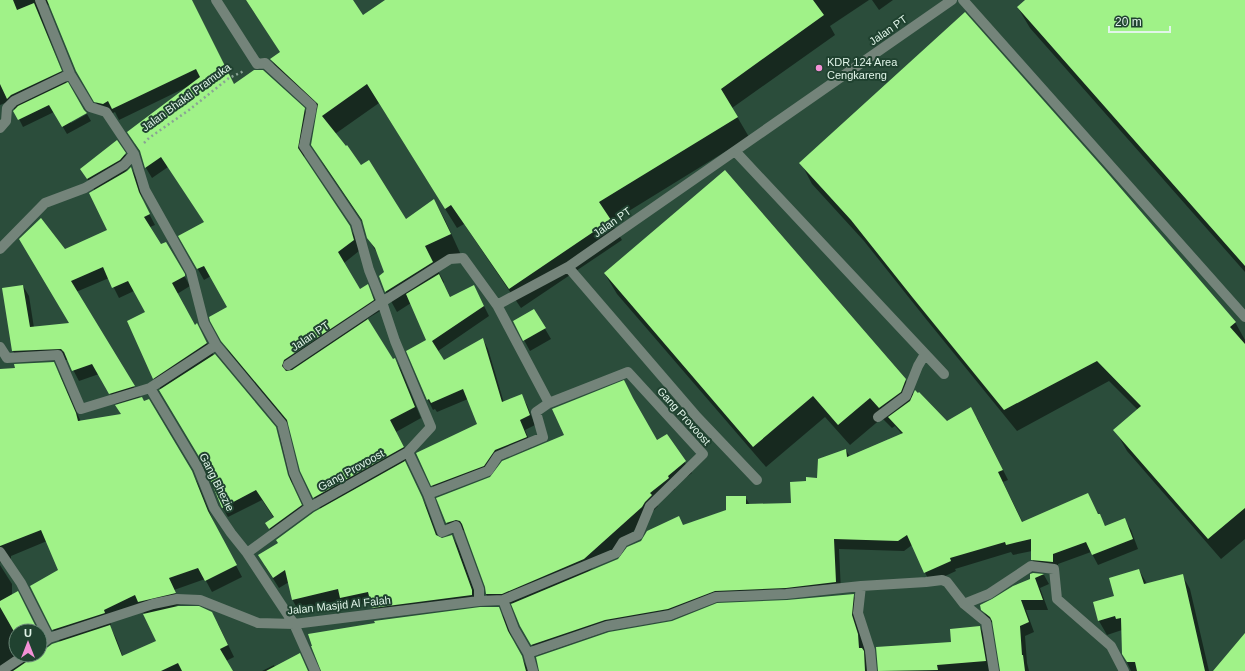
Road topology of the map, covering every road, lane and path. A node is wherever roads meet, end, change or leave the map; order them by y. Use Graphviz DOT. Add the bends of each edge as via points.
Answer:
graph roads {
  1 [pos="40,0"];
  2 [pos="216,0"];
  3 [pos="952,0"];
  4 [pos="963,0"];
  5 [pos="257,64"];
  6 [pos="70,74"];
  7 [pos="0,128"];
  8 [pos="735,151"];
  9 [pos="134,154"];
  10 [pos="0,249"];
  11 [pos="568,267"];
  12 [pos="382,302"];
  13 [pos="497,305"];
  14 [pos="1245,317"];
  15 [pos="216,345"];
  16 [pos="0,347"];
  17 [pos="925,354"];
  18 [pos="288,365"];
  19 [pos="944,374"];
  20 [pos="150,388"];
  21 [pos="549,403"];
  22 [pos="878,417"];
  23 [pos="408,452"];
  24 [pos="756,480"];
  25 [pos="428,494"];
  26 [pos="310,507"];
  27 [pos="0,552"];
  28 [pos="247,553"];
  29 [pos="861,586"];
  30 [pos="504,600"];
  31 [pos="479,601"];
  32 [pos="964,604"];
  33 [pos="294,624"];
  34 [pos="49,638"];
  35 [pos="528,653"];
  36 [pos="13,663"];
  37 [pos="1,671"];
  38 [pos="315,671"];
  39 [pos="533,671"];
  40 [pos="872,671"];
  41 [pos="994,671"];
  42 [pos="1124,671"];
  1 -- 6 [label="street"];
  2 -- 5 [label="street"];
  3 -- 8 [label="street, Jalan PT"];
  4 -- 14 [label="street"];
  5 -- 9 [label="path, Jalan Bhakti Pramuka" via="229,78 149,138"];
  5 -- 12 [label="street" via="265,63 312,106 304,146 356,223 369,270"];
  6 -- 7 [label="street" via="14,101 7,108 6,121"];
  6 -- 9 [label="street" via="90,107 106,112"];
  8 -- 11 [label="street, Jalan PT"];
  8 -- 17 [label="street"];
  9 -- 10 [label="street" via="124,165 85,188 45,203"];
  9 -- 15 [label="street" via="145,190 191,272 204,323"];
  11 -- 13 [label="street, Jalan PT"];
  11 -- 24 [label="street" via="697,417"];
  12 -- 13 [label="street, Jalan PT" via="450,260 463,258"];
  12 -- 18 [label="street, Jalan PT"];
  12 -- 23 [label="street, Gang Provoost" via="395,341 431,427"];
  13 -- 21 [label="street"];
  15 -- 20 [label="street"];
  15 -- 26 [label="street" via="282,424 294,473"];
  16 -- 20 [label="street" via="7,358 58,355 81,409"];
  17 -- 19 [label="street"];
  17 -- 22 [label="street" via="906,396"];
  20 -- 28 [label="street, Gang Bhezie" via="198,468 214,508"];
  21 -- 25 [label="street, Gang Provoost" via="536,412 542,437 498,456 488,471"];
  21 -- 30 [label="street, Gang Provoost" via="628,372 703,454 650,506 638,535 623,542 616,553"];
  23 -- 25 [label="street"];
  23 -- 26 [label="street, Gang Provoost"];
  25 -- 31 [label="street" via="442,532 456,526 479,589"];
  26 -- 28 [label="street, Gang Provoost"];
  27 -- 34 [label="street" via="21,583"];
  28 -- 33 [label="street, Gang Bhezie"];
  29 -- 32 [label="street" via="942,580 948,582"];
  29 -- 35 [label="street" via="786,594 716,597 670,615 607,626"];
  29 -- 40 [label="street" via="858,613 870,650"];
  30 -- 31 [label="street, Jalan Masjid Al Falah"];
  30 -- 35 [label="street" via="514,628"];
  31 -- 33 [label="street, Jalan Masjid Al Falah"];
  32 -- 41 [label="street" via="986,622"];
  32 -- 42 [label="street" via="989,594 1031,566 1054,569 1057,599 1111,646"];
  33 -- 34 [label="street, Jalan Masjid Al Falah" via="258,623 200,600 177,599 153,604"];
  33 -- 38 [label="street, Gang Bhezie"];
  35 -- 39 [label="street"];
  36 -- 37 [label="street"];
}
